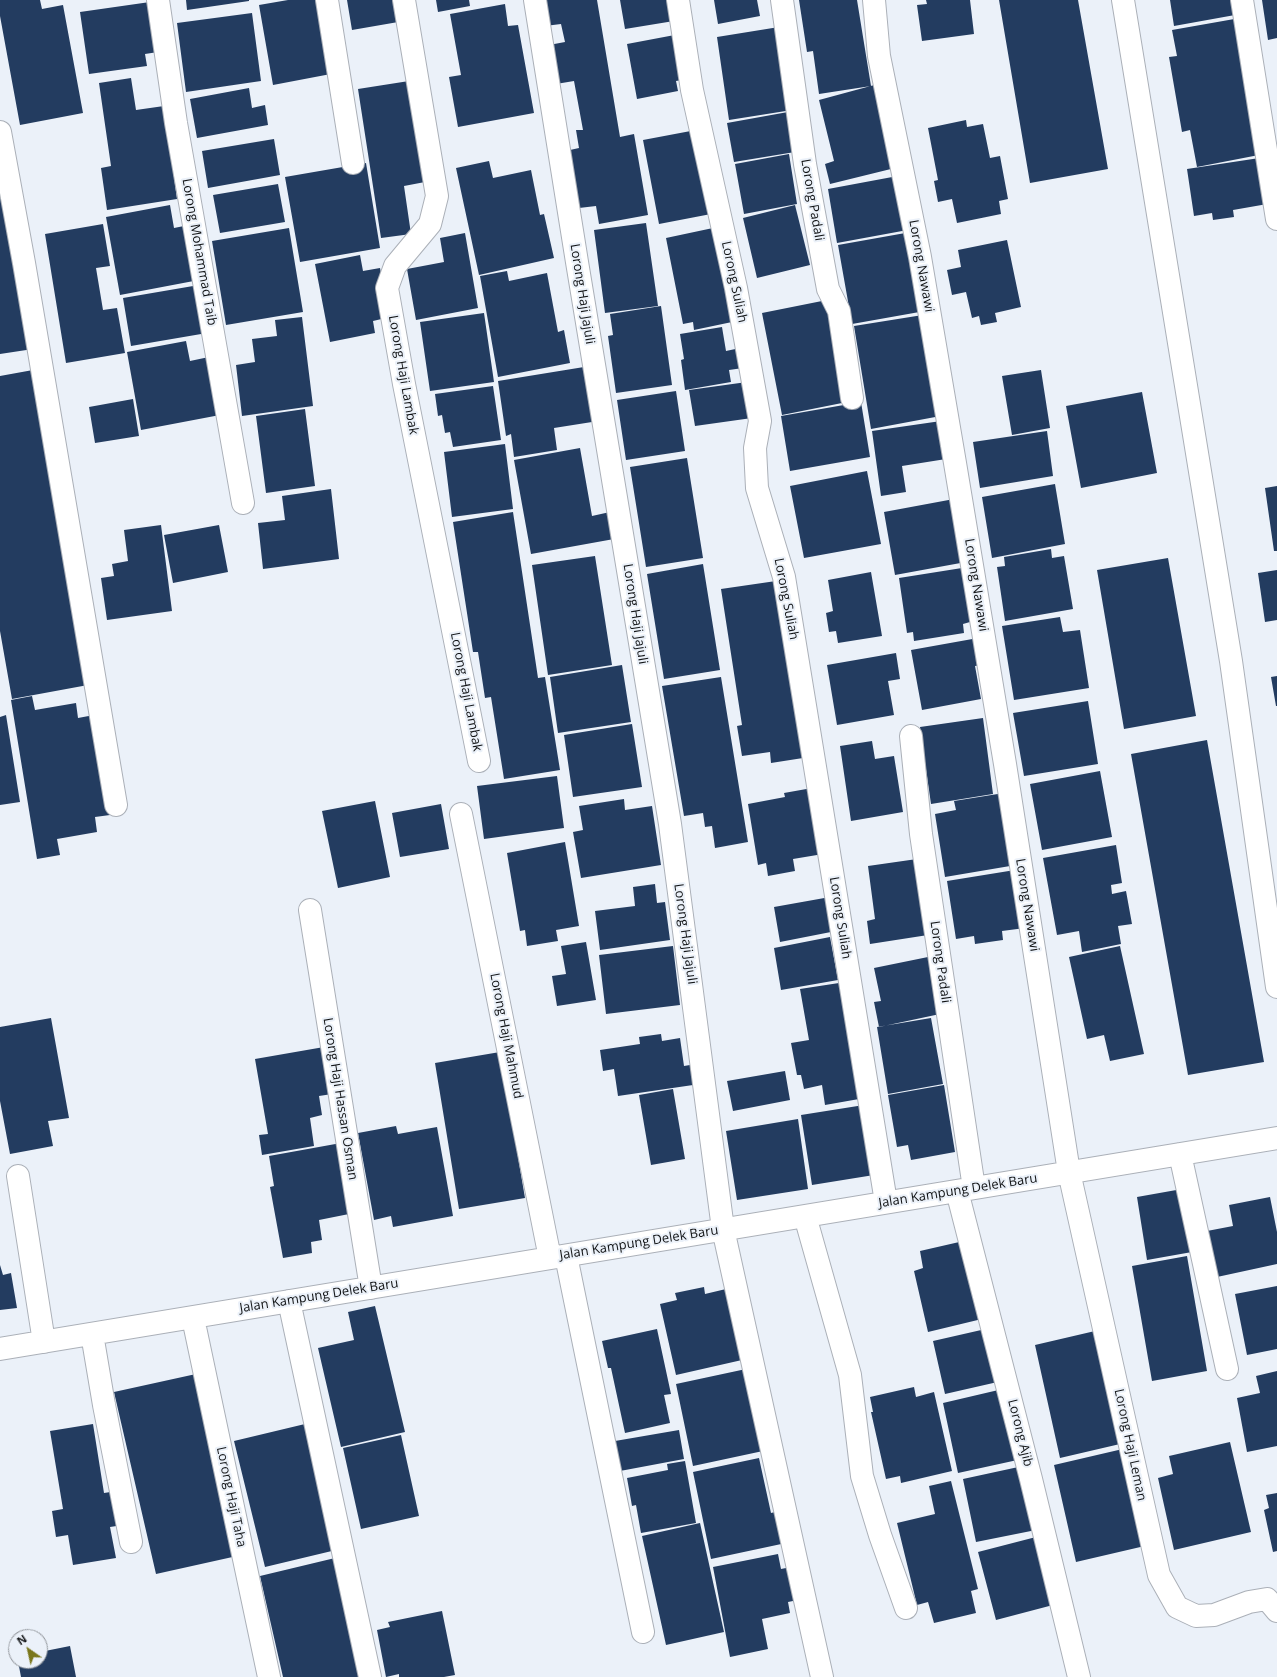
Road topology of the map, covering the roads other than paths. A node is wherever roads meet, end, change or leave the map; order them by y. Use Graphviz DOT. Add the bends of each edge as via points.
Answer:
graph roads {
  1 [pos="158,0"];
  2 [pos="327,0"];
  3 [pos="404,0"];
  4 [pos="535,0"];
  5 [pos="678,0"];
  6 [pos="782,0"];
  7 [pos="874,0"];
  8 [pos="1123,0"];
  9 [pos="1242,0"];
  10 [pos="0,132"];
  11 [pos="353,163"];
  12 [pos="1277,220"];
  13 [pos="852,398"];
  14 [pos="243,503"];
  15 [pos="912,736"];
  16 [pos="479,761"];
  17 [pos="116,805"];
  18 [pos="461,814"];
  19 [pos="310,910"];
  20 [pos="1277,988"];
  21 [pos="1277,1138"];
  22 [pos="1180,1154"];
  23 [pos="1069,1172"];
  24 [pos="18,1176"];
  25 [pos="965,1189"];
  26 [pos="886,1202"];
  27 [pos="805,1216"];
  28 [pos="723,1229"];
  29 [pos="558,1257"];
  30 [pos="371,1288"];
  31 [pos="289,1301"];
  32 [pos="193,1318"];
  33 [pos="92,1334"];
  34 [pos="44,1342"];
  35 [pos="0,1349"];
  36 [pos="1228,1369"];
  37 [pos="131,1542"];
  38 [pos="906,1608"];
  39 [pos="1277,1611"];
  40 [pos="643,1632"];
  41 [pos="269,1677"];
  42 [pos="370,1677"];
  43 [pos="822,1677"];
  44 [pos="1079,1677"];
  1 -- 14 [label="street, Lorong Mohammad Taib" via="177,130"];
  2 -- 11 [label="street"];
  3 -- 16 [label="street, Lorong Haji Lambak" via="437,196 430,224 395,266 387,288"];
  4 -- 28 [label="street, Lorong Haji Jajuli" via="670,824"];
  5 -- 26 [label="street, Lorong Suliah" via="692,90 736,288 760,421 755,448 757,488 784,577"];
  6 -- 13 [label="street, Lorong Padali" via="805,164 828,289 839,311"];
  7 -- 23 [label="street, Lorong Nawawi" via="879,56 920,257 958,478"];
  8 -- 20 [label="street" via="1231,661"];
  9 -- 12 [label="street"];
  10 -- 17 [label="street"];
  15 -- 25 [label="street, Lorong Padali" via="921,834"];
  18 -- 29 [label="street, Lorong Haji Mahmud"];
  19 -- 30 [label="street, Lorong Haji Hassan Osman"];
  21 -- 22 [label="street, Jalan Kampung Delek Baru"];
  22 -- 23 [label="street, Jalan Kampung Delek Baru"];
  22 -- 36 [label="street"];
  23 -- 25 [label="street, Jalan Kampung Delek Baru"];
  23 -- 39 [label="street, Lorong Haji Leman" via="1159,1575 1177,1607 1196,1616 1214,1615 1249,1602 1267,1599"];
  24 -- 34 [label="street"];
  25 -- 26 [label="street, Jalan Kampung Delek Baru"];
  25 -- 44 [label="street, Lorong Ajib"];
  26 -- 27 [label="street, Jalan Kampung Delek Baru"];
  27 -- 28 [label="street, Jalan Kampung Delek Baru"];
  27 -- 38 [label="street" via="850,1375 862,1476"];
  28 -- 29 [label="street, Jalan Kampung Delek Baru"];
  28 -- 43 [label="street, Lorong Haji Jajuli"];
  29 -- 30 [label="street, Jalan Kampung Delek Baru"];
  29 -- 40 [label="street, Lorong Haji Mahmud"];
  30 -- 31 [label="street, Jalan Kampung Delek Baru"];
  31 -- 32 [label="street, Jalan Kampung Delek Baru"];
  31 -- 42 [label="street"];
  32 -- 33 [label="street, Jalan Kampung Delek Baru"];
  32 -- 41 [label="street, Lorong Haji Taha"];
  33 -- 34 [label="street, Jalan Kampung Delek Baru"];
  33 -- 37 [label="street"];
  34 -- 35 [label="street, Jalan Kampung Delek Baru"];
}
